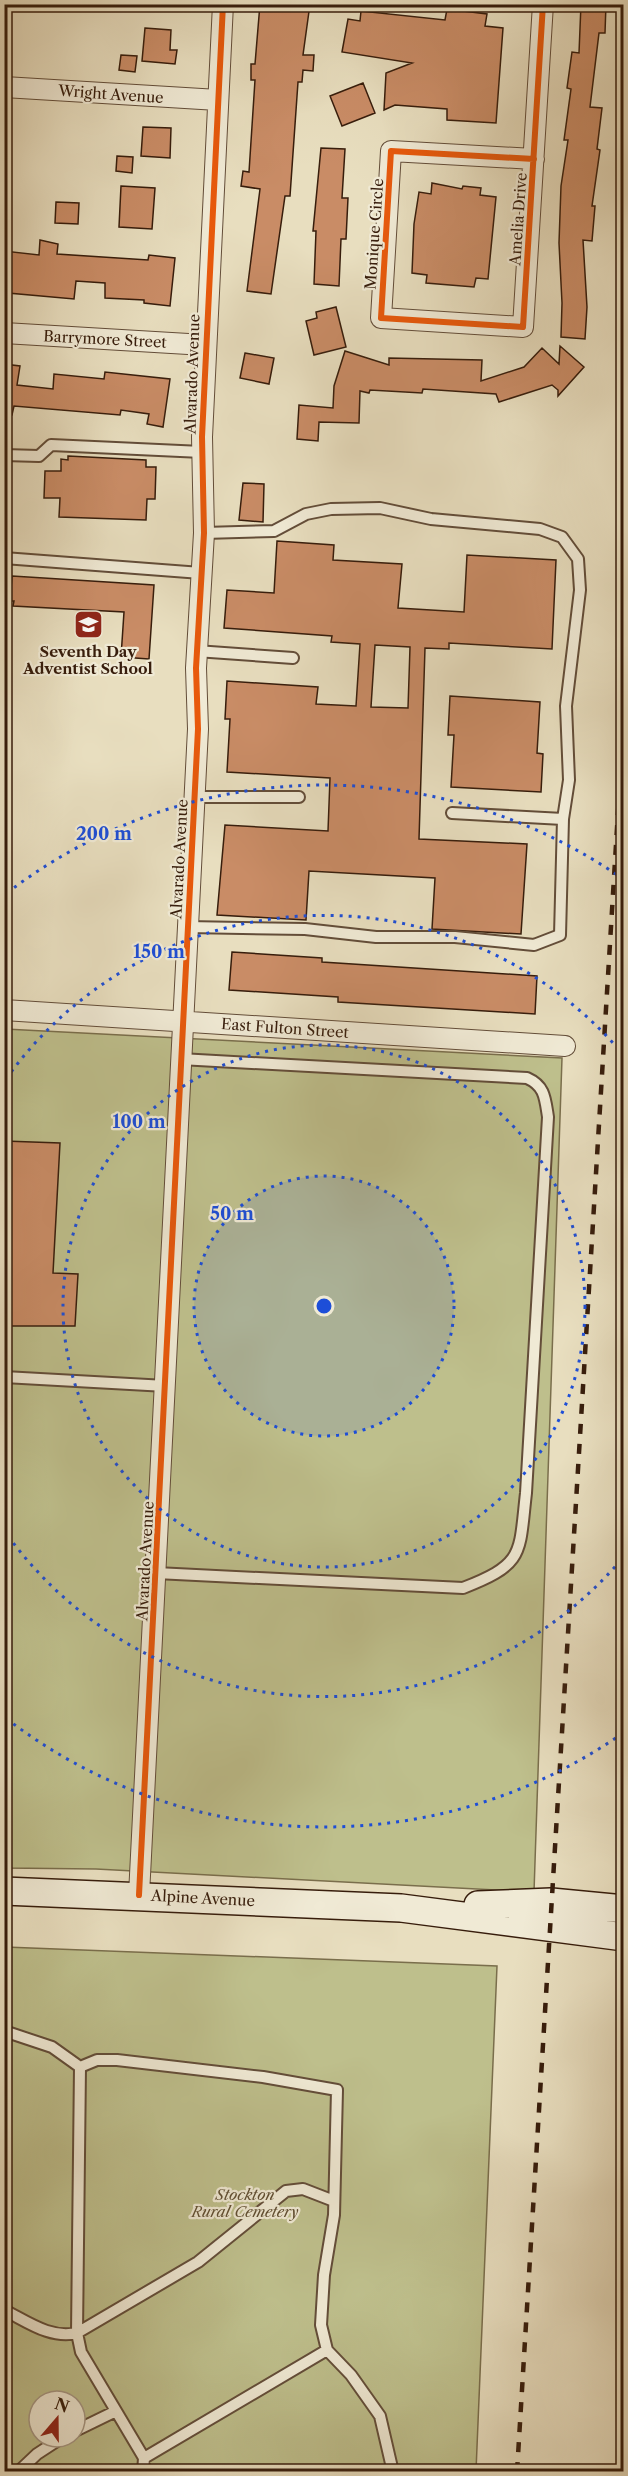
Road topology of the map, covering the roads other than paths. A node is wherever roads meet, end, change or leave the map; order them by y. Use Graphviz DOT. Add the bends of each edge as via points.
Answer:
graph roads {
  1 [pos="223,4"];
  2 [pos="543,4"];
  3 [pos="4,87"];
  4 [pos="218,100"];
  5 [pos="534,159"];
  6 [pos="524,327"];
  7 [pos="4,333"];
  8 [pos="205,345"];
  9 [pos="202,452"];
  10 [pos="4,455"];
  11 [pos="204,533"];
  12 [pos="4,558"];
  13 [pos="201,573"];
  14 [pos="196,651"];
  15 [pos="293,658"];
  16 [pos="194,796"];
  17 [pos="299,797"];
  18 [pos="452,813"];
  19 [pos="563,819"];
  20 [pos="187,927"];
  21 [pos="4,1010"];
  22 [pos="182,1022"];
  23 [pos="565,1046"];
  24 [pos="180,1059"];
  25 [pos="4,1377"];
  26 [pos="166,1386"];
  27 [pos="156,1573"];
  28 [pos="4,1891"];
  29 [pos="139,1895"];
  30 [pos="401,1908"];
  31 [pos="624,1909"];
  32 [pos="624,1937"];
  33 [pos="4,2031"];
  34 [pos="80,2067"];
  35 [pos="334,2201"];
  36 [pos="4,2310"];
  37 [pos="77,2332"];
  38 [pos="327,2350"];
  39 [pos="116,2411"];
  40 [pos="87,2425"];
  41 [pos="45,2449"];
  42 [pos="144,2458"];
  43 [pos="18,2472"];
  44 [pos="143,2472"];
  45 [pos="393,2472"];
  1 -- 4 [label="street, Alvarado Avenue"];
  2 -- 5 [label="street, Amelia Drive"];
  3 -- 4 [label="street, Wright Avenue"];
  4 -- 8 [label="street, Alvarado Avenue"];
  5 -- 6 [label="street, Amelia Drive"];
  5 -- 6 [label="street, Monique Circle" via="392,151 381,318"];
  7 -- 8 [label="street, Barrymore Street"];
  8 -- 9 [label="street, Alvarado Avenue"];
  9 -- 10 [label="lane" via="51,445 39,456"];
  9 -- 11 [label="street, Alvarado Avenue"];
  11 -- 13 [label="street, Alvarado Avenue"];
  11 -- 19 [label="lane" via="274,531 306,514 331,508 380,508 431,519 540,529 562,537 578,559 580,590 566,706 569,780"];
  12 -- 13 [label="lane"];
  13 -- 14 [label="street, Alvarado Avenue"];
  14 -- 15 [label="lane"];
  14 -- 16 [label="street, Alvarado Avenue" via="198,729"];
  16 -- 17 [label="lane"];
  16 -- 20 [label="street, Alvarado Avenue"];
  18 -- 19 [label="lane"];
  19 -- 20 [label="lane" via="560,935 534,945 455,937 376,937 305,929"];
  20 -- 22 [label="street, Alvarado Avenue"];
  21 -- 22 [label="street, East Fulton Street"];
  22 -- 23 [label="street, East Fulton Street"];
  22 -- 24 [label="street, Alvarado Avenue"];
  24 -- 26 [label="street, Alvarado Avenue"];
  24 -- 27 [label="lane" via="527,1078 544,1093 548,1117 526,1493 520,1550 508,1565 492,1577 463,1588"];
  25 -- 26 [label="lane"];
  26 -- 27 [label="street, Alvarado Avenue"];
  27 -- 29 [label="street, Alvarado Avenue"];
  28 -- 29 [label="street, Alpine Avenue"];
  29 -- 30 [label="street, Alpine Avenue"];
  30 -- 31 [label="street, Alpine Avenue" via="551,1902"];
  30 -- 32 [label="street, Alpine Avenue"];
  33 -- 34 [label="lane" via="52,2047"];
  34 -- 35 [label="lane" via="97,2060 117,2060 333,2088 339,2092"];
  34 -- 37 [label="lane"];
  35 -- 37 [label="lane" via="303,2188 286,2191 198,2262"];
  35 -- 38 [label="lane" via="321,2325"];
  36 -- 37 [label="lane" via="51,2334"];
  37 -- 39 [label="lane" via="81,2352"];
  38 -- 42 [label="lane"];
  38 -- 45 [label="lane" via="351,2375 380,2416"];
  39 -- 40 [label="lane"];
  39 -- 42 [label="lane"];
  41 -- 43 [label="lane"];
  42 -- 44 [label="lane"];
}
